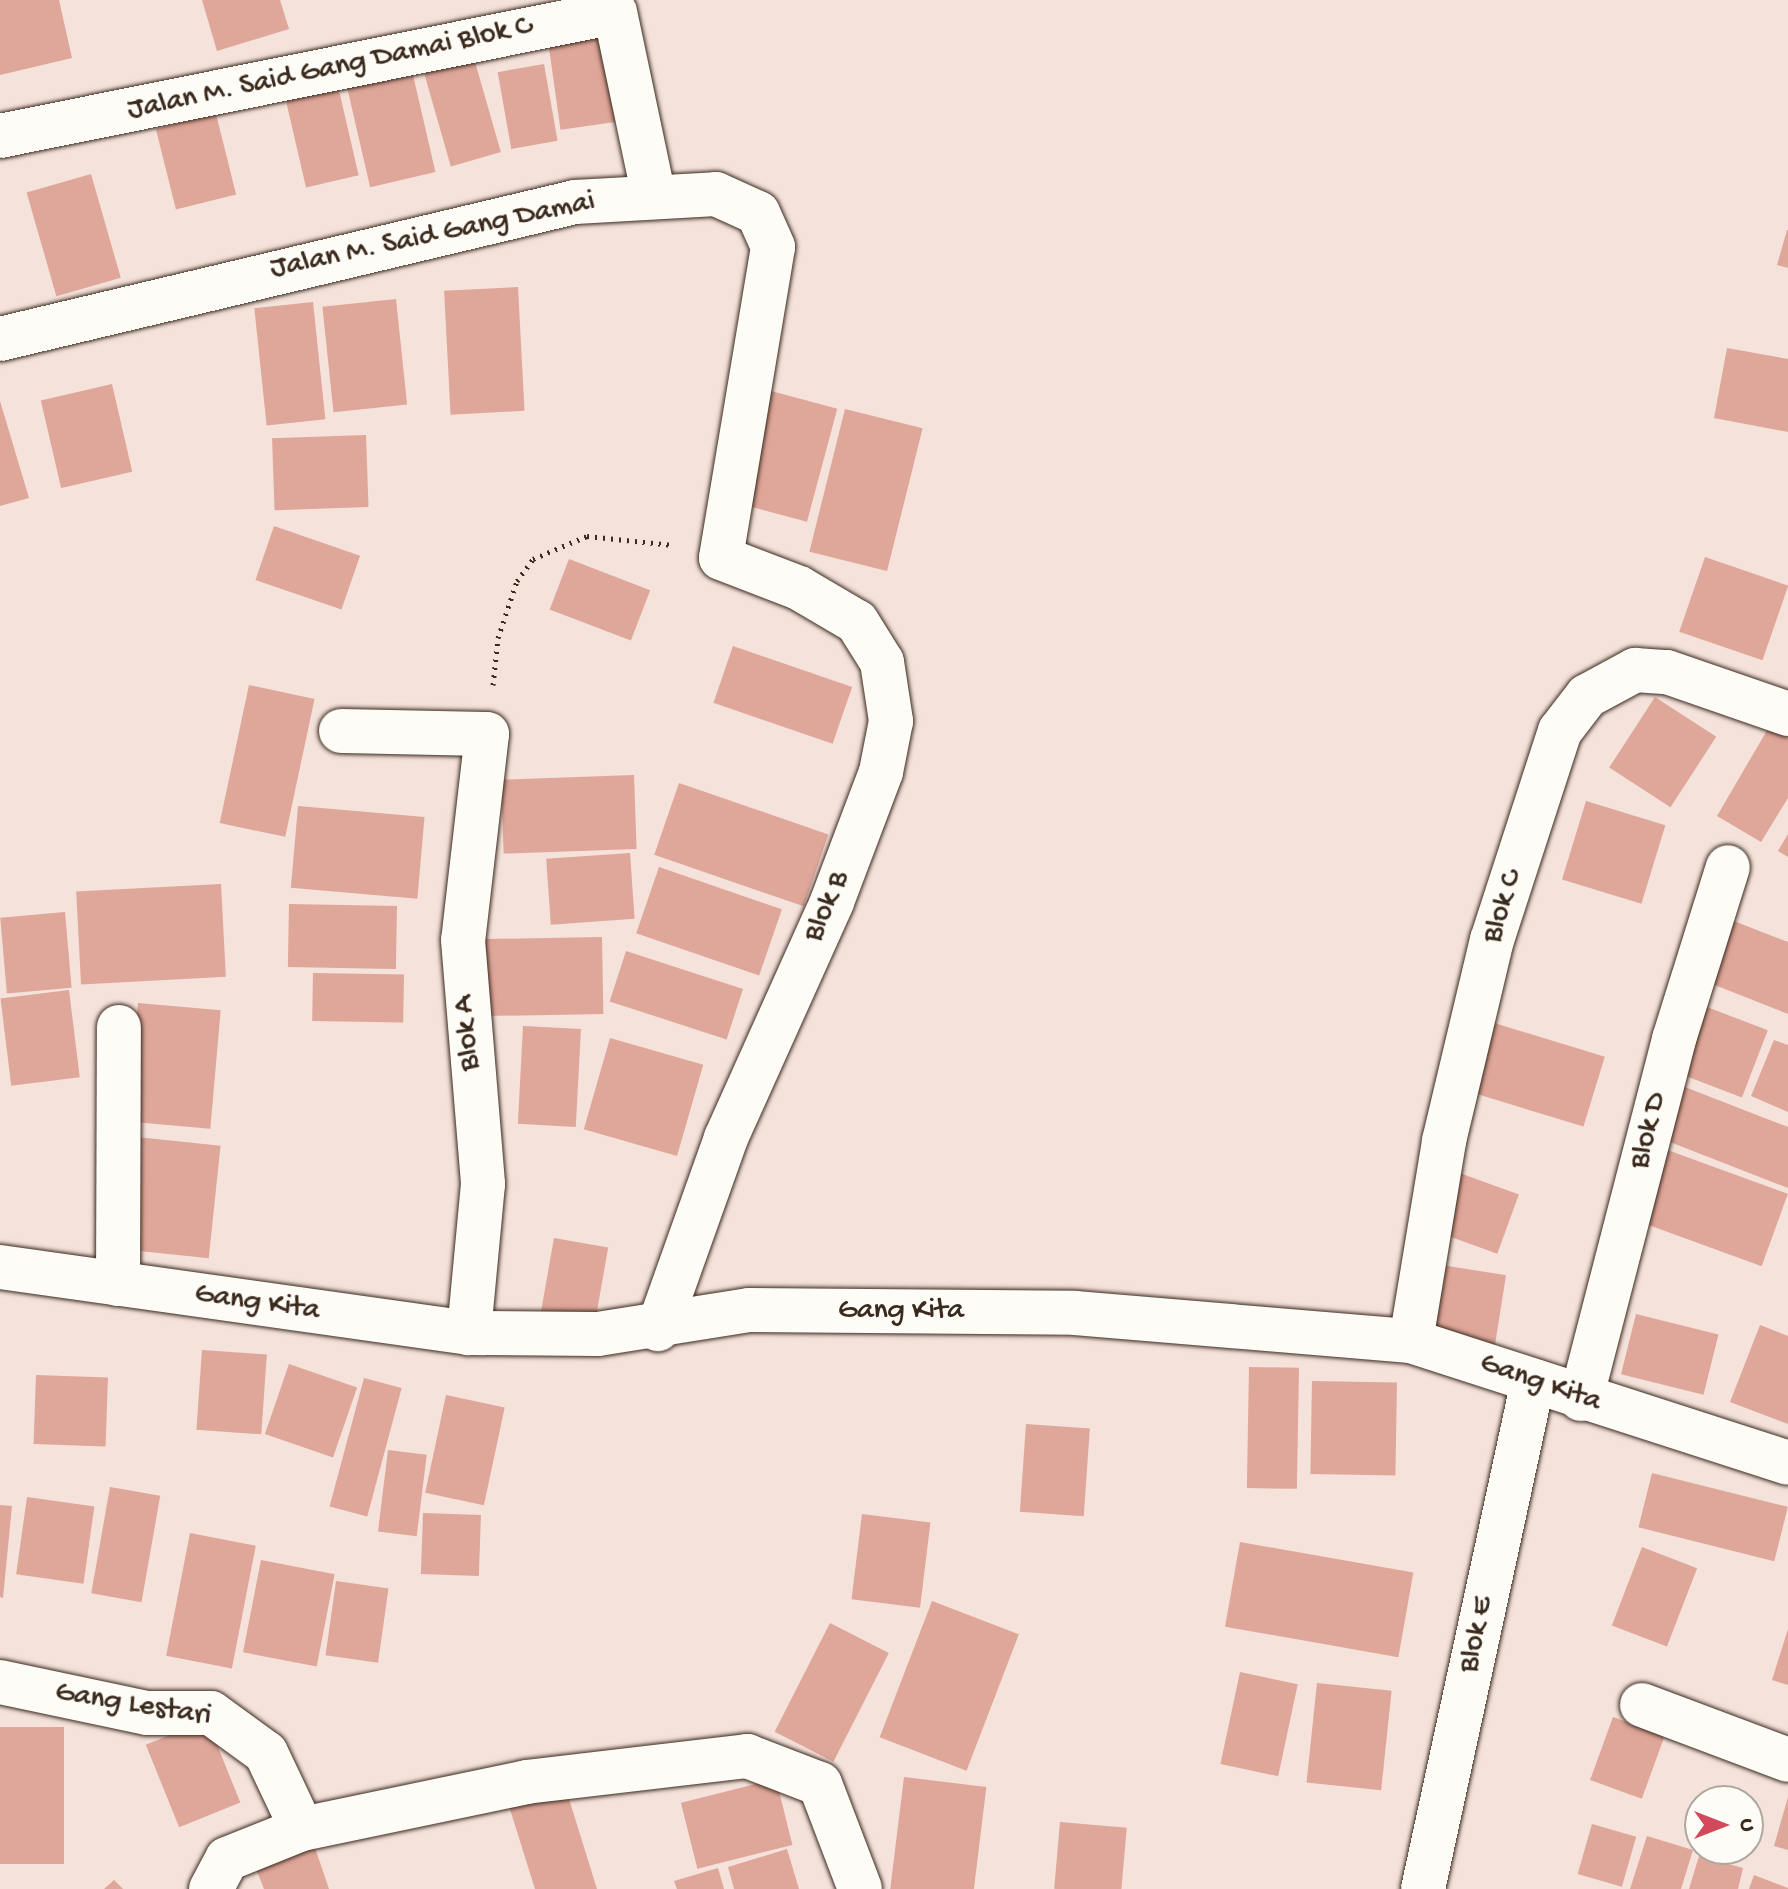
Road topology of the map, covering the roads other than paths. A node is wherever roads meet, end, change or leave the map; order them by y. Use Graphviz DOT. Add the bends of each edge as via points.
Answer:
graph roads {
  1 [pos="0,136"];
  2 [pos="654,197"];
  3 [pos="0,339"];
  4 [pos="721,558"];
  5 [pos="1788,714"];
  6 [pos="341,731"];
  7 [pos="1728,867"];
  8 [pos="119,1027"];
  9 [pos="0,1267"];
  10 [pos="118,1284"];
  11 [pos="658,1329"];
  12 [pos="469,1333"];
  13 [pos="1411,1341"];
  14 [pos="1533,1381"];
  15 [pos="1581,1399"];
  16 [pos="1788,1463"];
  17 [pos="0,1682"];
  18 [pos="1642,1705"];
  19 [pos="1788,1760"];
  20 [pos="302,1829"];
  21 [pos="856,1871"];
  22 [pos="211,1889"];
  23 [pos="1423,1889"];
  1 -- 2 [label="street, Jalan M. Said Gang Damai Blok C" via="615,12"];
  2 -- 3 [label="street, Jalan M. Said Gang Damai" via="505,215"];
  2 -- 4 [label="street, Jalan M. Said Gang Damai" via="716,194 758,213 773,247"];
  4 -- 11 [label="street, Blok B" via="799,588 857,622 882,662 891,721 881,772 838,888 726,1138"];
  5 -- 13 [label="street, Blok C" via="1667,672 1635,670 1587,696 1560,731 1492,940 1444,1141"];
  6 -- 12 [label="street, Blok A" via="487,734 463,940 483,1184"];
  7 -- 15 [label="street, Blok D" via="1674,1039"];
  8 -- 10 [label="street"];
  9 -- 10 [label="street, Gang Kita"];
  10 -- 12 [label="street, Gang Kita"];
  11 -- 12 [label="street, Gang Kita"];
  11 -- 13 [label="street, Gang Kita" via="749,1310 1075,1313"];
  13 -- 14 [label="street, Gang Kita"];
  14 -- 15 [label="street, Gang Kita"];
  14 -- 23 [label="street, Blok E"];
  15 -- 16 [label="street, Gang Kita"];
  17 -- 20 [label="street, Gang Lestari" via="147,1713 211,1713 266,1753"];
  18 -- 19 [label="street"];
  20 -- 21 [label="street" via="526,1782 747,1756 820,1784"];
  20 -- 22 [label="street" via="227,1859"];
}
